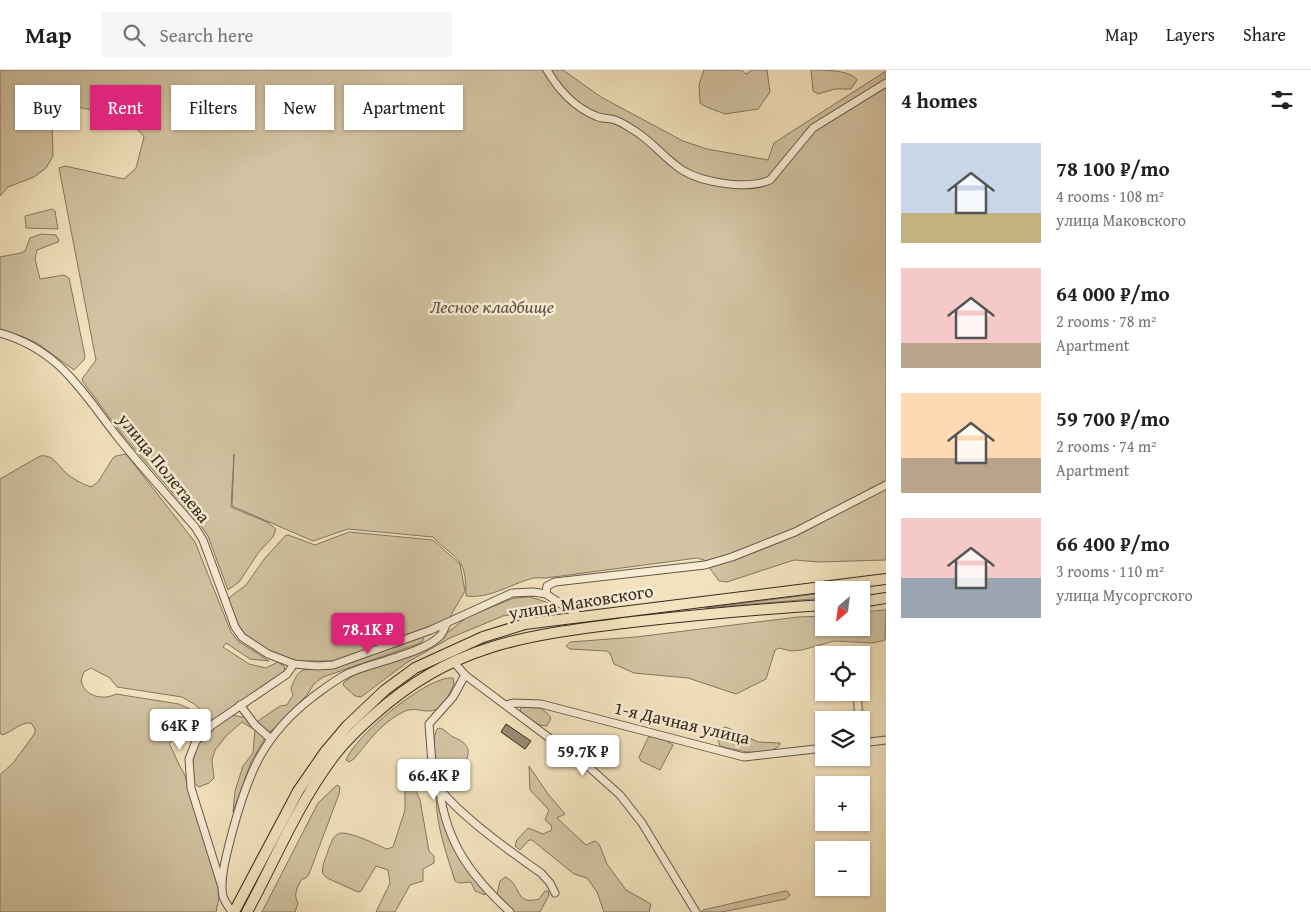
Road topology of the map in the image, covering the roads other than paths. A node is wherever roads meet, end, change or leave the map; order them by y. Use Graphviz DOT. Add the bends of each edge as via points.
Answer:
graph roads {
  1 [pos="547,70"];
  2 [pos="886,83"];
  3 [pos="0,334"];
  4 [pos="886,485"];
  5 [pos="882,579"];
  6 [pos="869,581"];
  7 [pos="815,588"];
  8 [pos="546,594"];
  9 [pos="883,598"];
  10 [pos="870,600"];
  11 [pos="815,606"];
  12 [pos="581,617"];
  13 [pos="447,623"];
  14 [pos="453,661"];
  15 [pos="294,664"];
  16 [pos="465,675"];
  17 [pos="240,705"];
  18 [pos="506,705"];
  19 [pos="271,739"];
  20 [pos="886,740"];
  21 [pos="870,741"];
  22 [pos="815,749"];
  23 [pos="440,792"];
  24 [pos="221,885"];
  25 [pos="555,893"];
  26 [pos="233,912"];
  27 [pos="247,912"];
  28 [pos="510,912"];
  29 [pos="696,912"];
  1 -- 2 [label="street" via="576,105 632,129 682,170 709,180 738,184 760,184 770,180 812,128"];
  3 -- 15 [label="street, улица Полетаева" via="34,346 71,375 121,441 195,527 203,540 235,627 242,637 259,650"];
  4 -- 8 [label="street" via="795,532 705,566 555,582 547,586"];
  5 -- 6 [label="highway, улица Маковского"];
  5 -- 9 [label="highway" via="874,585 874,590"];
  7 -- 12 [label="highway, улица Маковского"];
  8 -- 12 [label="street"];
  8 -- 13 [label="street" via="512,593"];
  9 -- 10 [label="highway"];
  11 -- 14 [label="highway, улица Маковского" via="683,616 530,636 491,646"];
  12 -- 26 [label="highway, улица Маковского" via="525,624 483,637 415,668 385,690 324,752 303,783"];
  13 -- 15 [label="street" via="333,665"];
  13 -- 19 [label="street" via="440,636 421,648 349,673 332,683 294,712"];
  14 -- 16 [label="street"];
  14 -- 27 [label="highway, улица Маковского" via="418,679 390,700 332,759 307,798"];
  15 -- 17 [label="street" via="287,674"];
  16 -- 18 [label="street"];
  16 -- 23 [label="street" via="453,696 429,724 433,777"];
  17 -- 19 [label="street"];
  17 -- 24 [label="street" via="196,741 189,759 191,788"];
  18 -- 22 [label="street, 1-я Дачная улица" via="541,704 744,757"];
  18 -- 29 [label="street" via="620,795 642,823"];
  19 -- 24 [label="street" via="246,783"];
  20 -- 21 [label="street"];
  23 -- 25 [label="street" via="541,873"];
  23 -- 28 [label="street" via="449,831 459,853"];
  24 -- 26 [label="street" via="223,898"];
}
